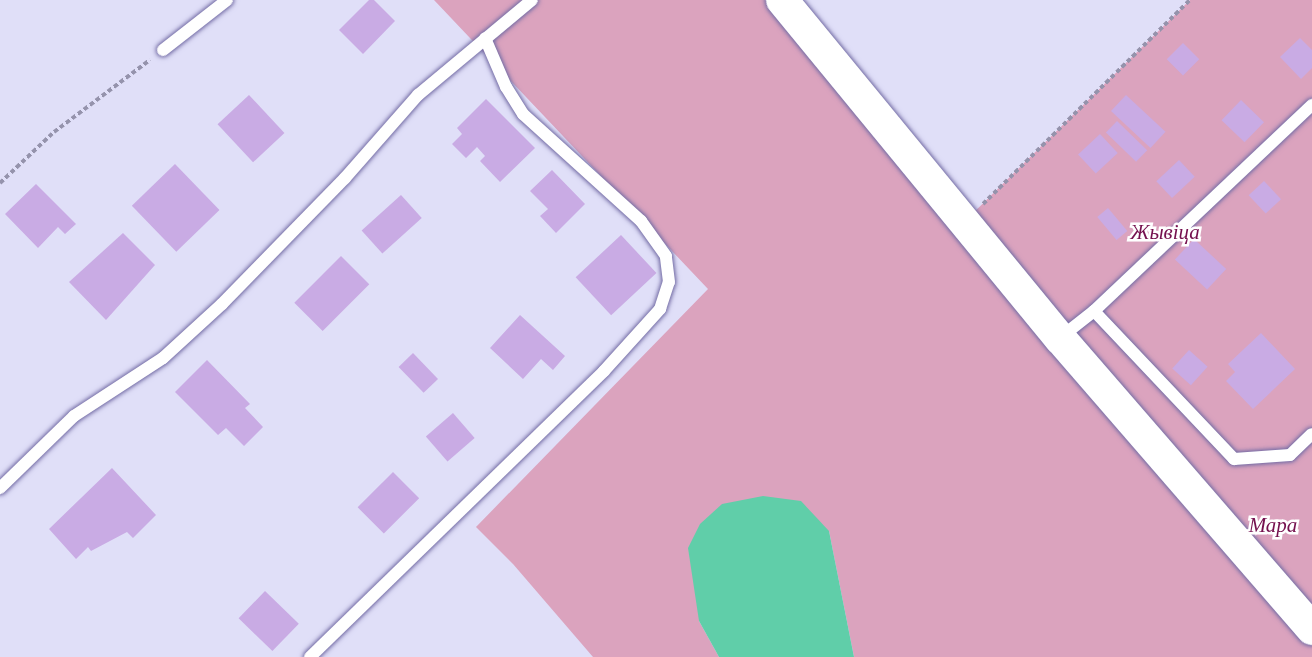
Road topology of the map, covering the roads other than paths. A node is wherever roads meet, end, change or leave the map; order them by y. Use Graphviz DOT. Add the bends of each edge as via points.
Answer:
graph roads {
  1 [pos="227,0"];
  2 [pos="532,0"];
  3 [pos="782,0"];
  4 [pos="485,38"];
  5 [pos="163,50"];
  6 [pos="1312,105"];
  7 [pos="1094,311"];
  8 [pos="1060,338"];
  9 [pos="1312,434"];
  10 [pos="0,488"];
  11 [pos="1312,629"];
  12 [pos="310,657"];
  1 -- 5 [label="lane"];
  2 -- 4 [label="lane"];
  3 -- 8 [label="street"];
  4 -- 10 [label="lane" via="417,95 345,178 222,304 163,358 74,416"];
  4 -- 12 [label="lane" via="506,87 523,114 641,221 666,256 669,282 660,309 604,372"];
  6 -- 7 [label="lane"];
  7 -- 8 [label="lane"];
  7 -- 9 [label="lane" via="1234,459 1290,455"];
  8 -- 11 [label="street"];
}
